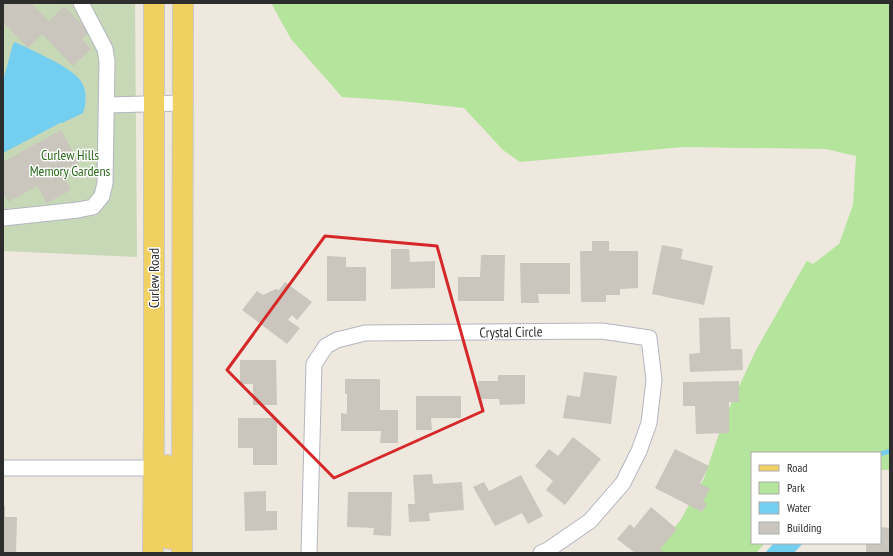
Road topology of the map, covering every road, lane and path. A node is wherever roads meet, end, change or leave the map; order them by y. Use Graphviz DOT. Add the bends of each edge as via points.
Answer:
graph roads {
  1 [pos="81,3"];
  2 [pos="154,3"];
  3 [pos="182,3"];
  4 [pos="107,104"];
  5 [pos="154,104"];
  6 [pos="183,104"];
  7 [pos="3,218"];
  8 [pos="154,408"];
  9 [pos="3,468"];
  10 [pos="154,468"];
  11 [pos="153,553"];
  12 [pos="172,553"];
  13 [pos="182,553"];
  14 [pos="309,553"];
  15 [pos="541,553"];
  1 -- 4 [label="street" via="105,49"];
  2 -- 5 [label="main road, Curlew Road"];
  3 -- 6 [label="main road, Curlew Road"];
  4 -- 5 [label="street"];
  4 -- 7 [label="street" via="105,184 102,196 93,207"];
  5 -- 6 [label="street"];
  5 -- 8 [label="main road, Curlew Road"];
  6 -- 13 [label="main road, Curlew Road"];
  8 -- 10 [label="main road, Curlew Road"];
  8 -- 12 [label="main road" via="166,433 169,546"];
  9 -- 10 [label="street"];
  10 -- 11 [label="main road, Curlew Road"];
  14 -- 15 [label="street, Crystal Circle" via="314,364 326,346 336,340 365,333 602,331 649,338 654,380 649,423 623,483 590,521"];
}
